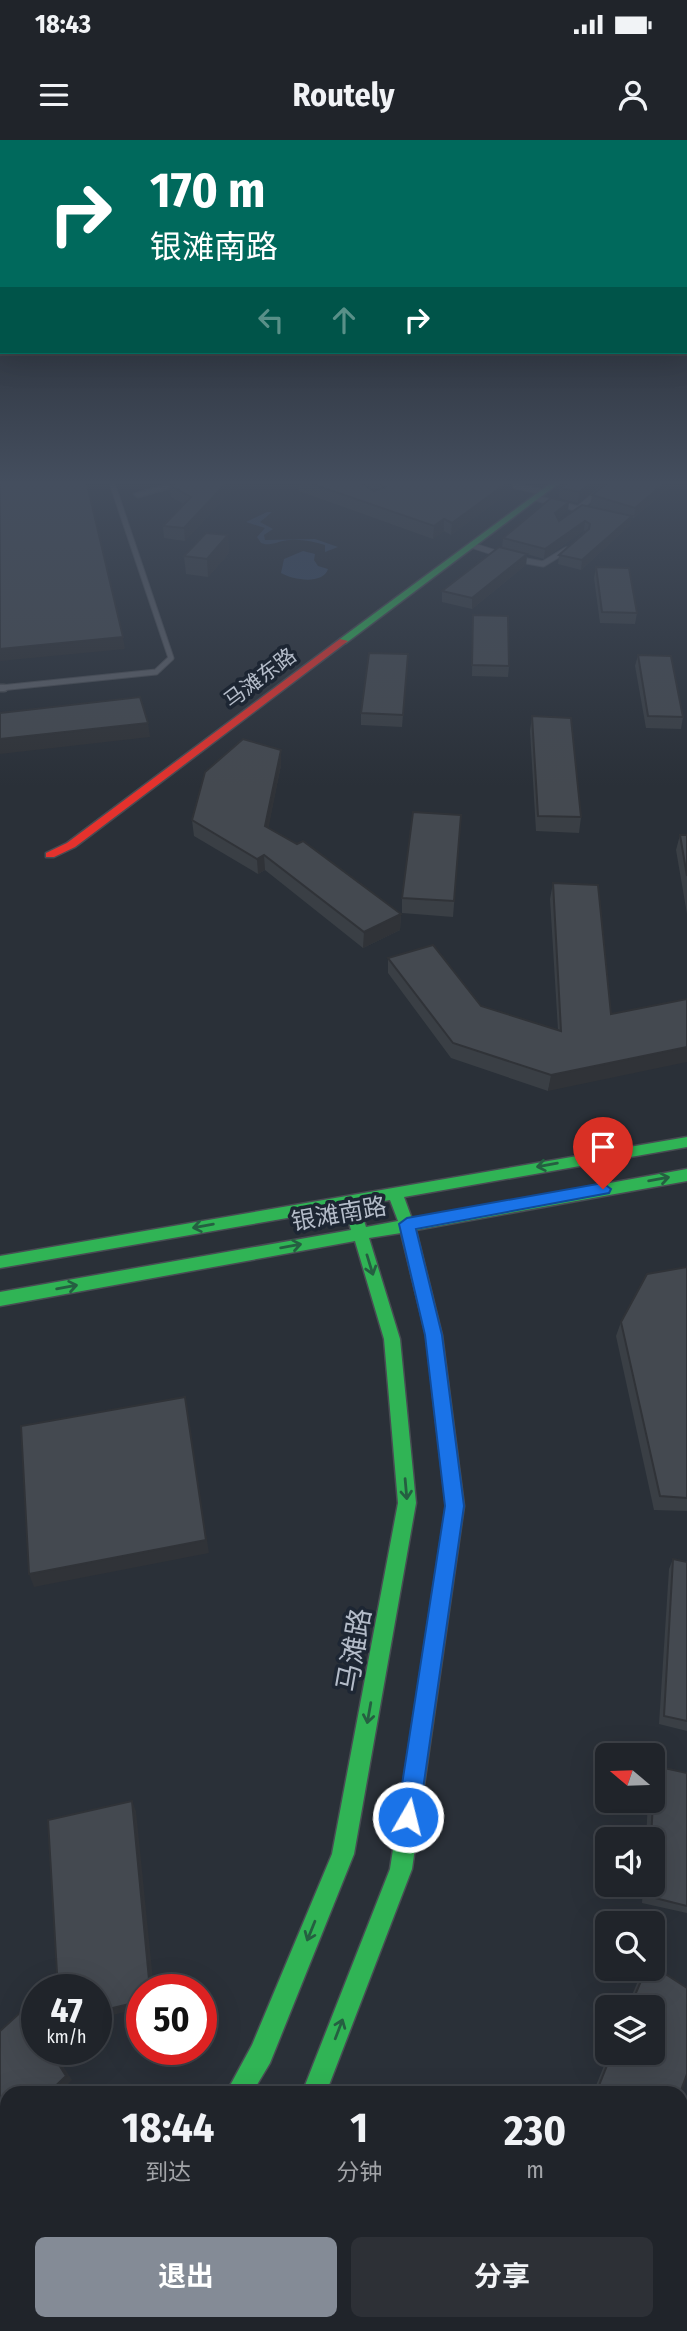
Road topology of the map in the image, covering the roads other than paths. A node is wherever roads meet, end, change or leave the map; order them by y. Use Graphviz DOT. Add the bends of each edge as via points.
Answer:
graph roads {
  1 [pos="145,582"];
  2 [pos="421,582"];
  3 [pos="0,688"];
  4 [pos="50,855"];
  5 [pos="687,1142"];
  6 [pos="687,1175"];
  7 [pos="396,1192"];
  8 [pos="350,1200"];
  9 [pos="407,1224"];
  10 [pos="360,1233"];
  11 [pos="0,1262"];
  12 [pos="0,1299"];
  13 [pos="241,2086"];
  14 [pos="317,2086"];
  1 -- 3 [label="lane" via="171,658 156,672"];
  2 -- 4 [label="main road, 马滩东路" via="71,845"];
  5 -- 7 [label="main road, 银滩南路, one-way"];
  9 -- 6 [label="main road, 银滩南路, one-way"];
  7 -- 8 [label="main road, 银滩南路"];
  7 -- 9 [label="main road"];
  8 -- 10 [label="main road, 马滩路"];
  8 -- 11 [label="main road, 银滩南路, one-way"];
  9 -- 10 [label="main road, 银滩南路"];
  14 -- 9 [label="main road, one-way" via="401,1868 454,1506 434,1335"];
  12 -- 10 [label="main road, 银滩南路, one-way"];
  10 -- 13 [label="main road, 马滩路, one-way" via="392,1339 407,1503 343,1854 261,2054"];
}
